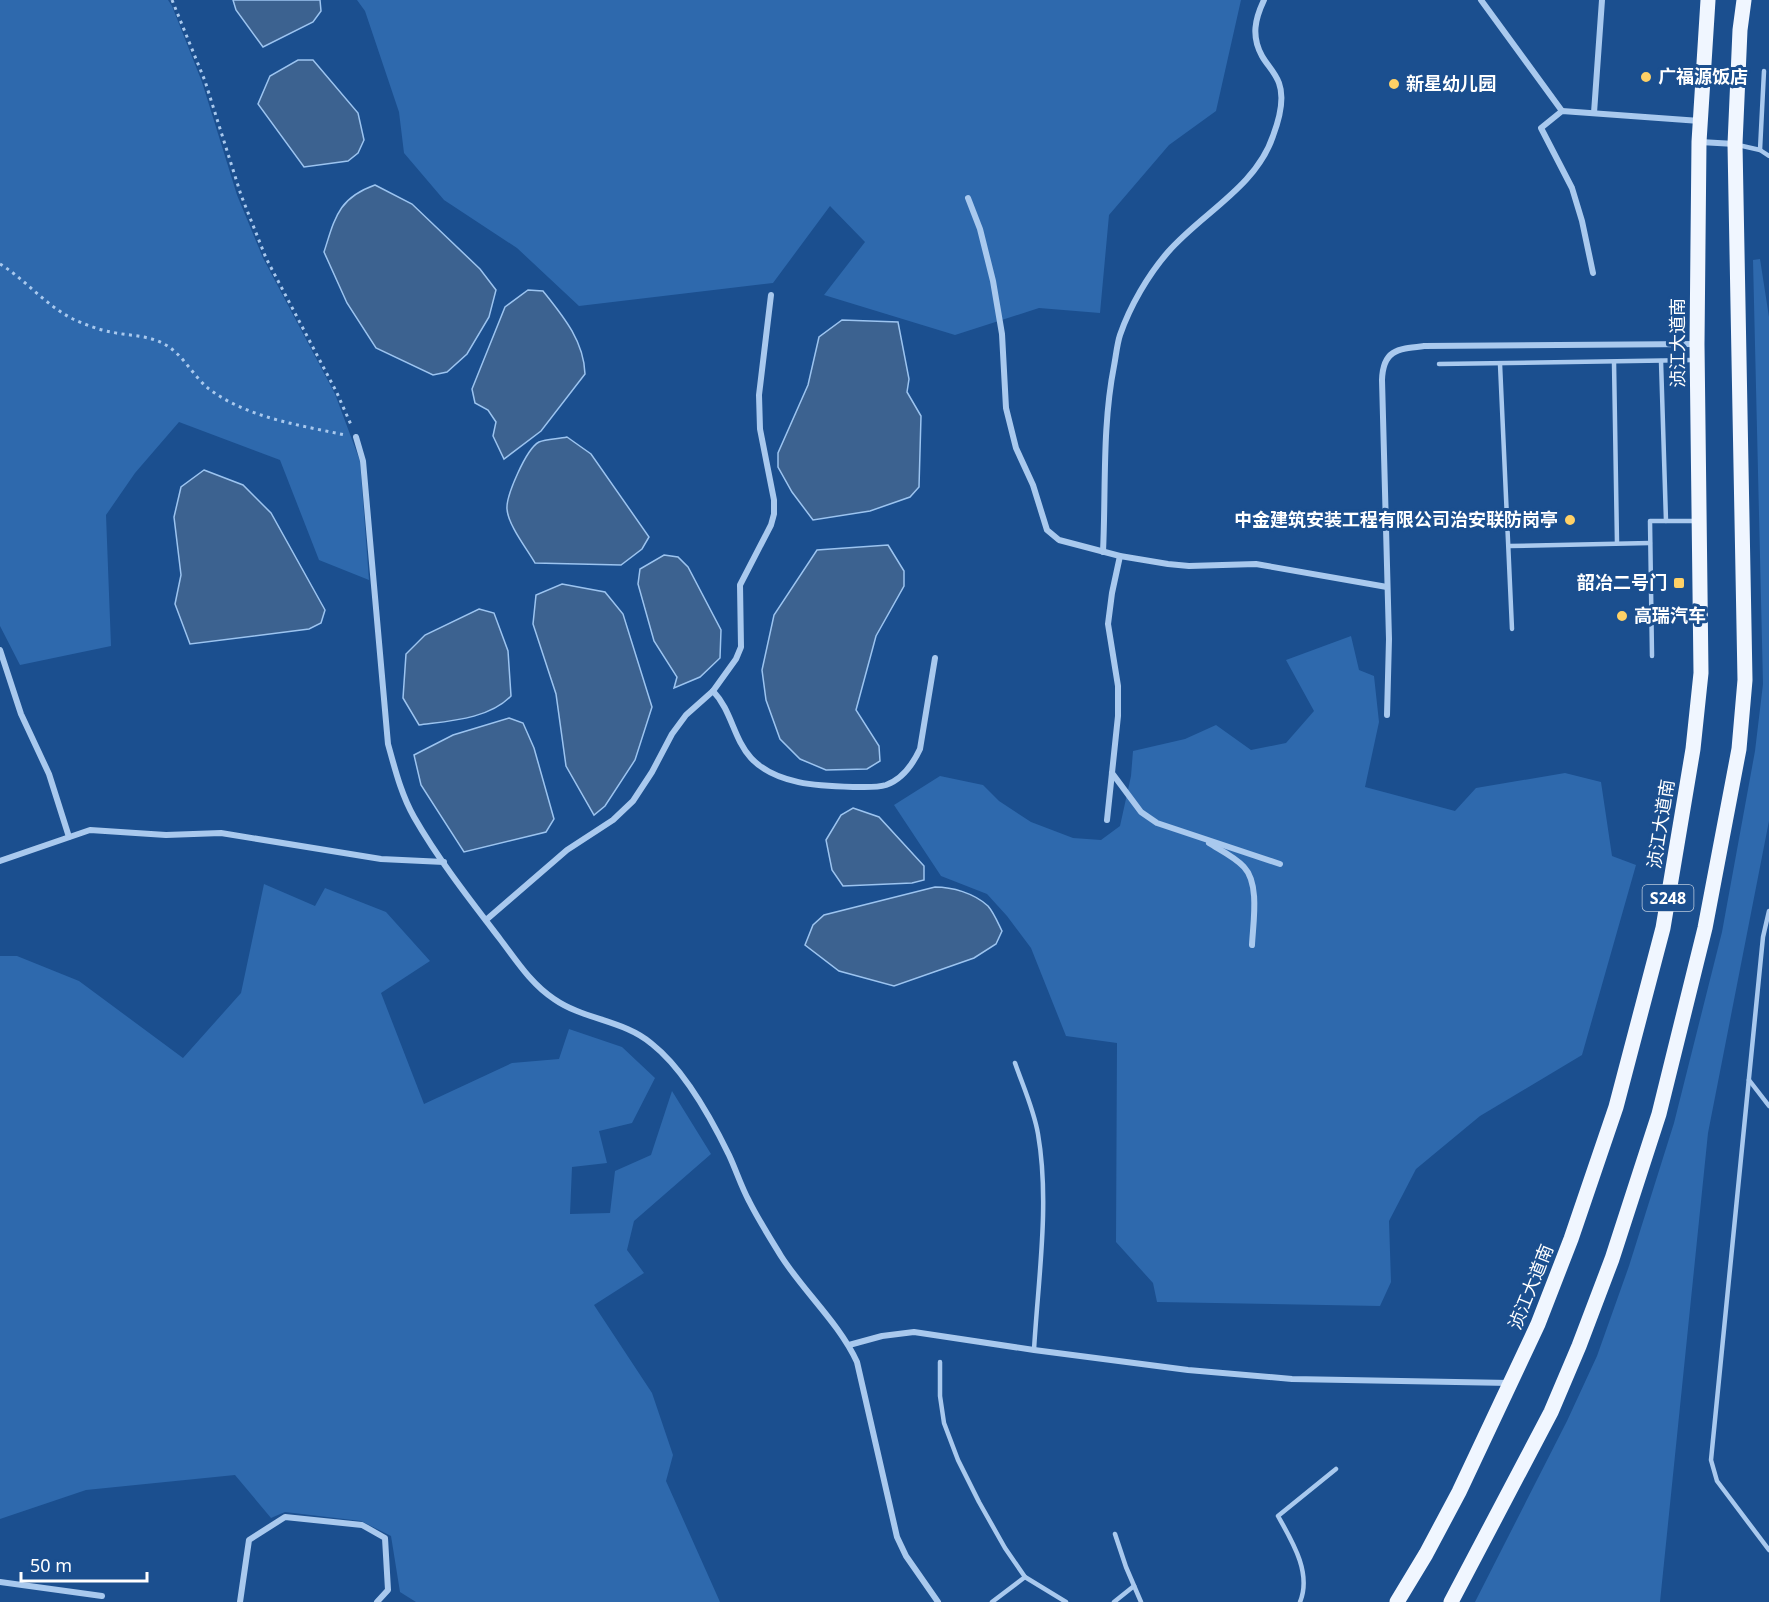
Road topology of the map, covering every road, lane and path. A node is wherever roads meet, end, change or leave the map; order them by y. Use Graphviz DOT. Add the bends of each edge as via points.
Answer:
graph roads {
  1 [pos="172,0"];
  2 [pos="1264,0"];
  3 [pos="1481,0"];
  4 [pos="1602,0"];
  5 [pos="1708,0"];
  6 [pos="1744,0"];
  7 [pos="1764,71"];
  8 [pos="1562,111"];
  9 [pos="1594,113"];
  10 [pos="1700,121"];
  11 [pos="1699,142"];
  12 [pos="1735,144"];
  13 [pos="1760,150"];
  14 [pos="1769,156"];
  15 [pos="968,198"];
  16 [pos="0,264"];
  17 [pos="1593,273"];
  18 [pos="771,295"];
  19 [pos="1697,344"];
  20 [pos="1697,360"];
  21 [pos="1661,361"];
  22 [pos="1614,362"];
  23 [pos="1439,364"];
  24 [pos="1500,364"];
  25 [pos="356,437"];
  26 [pos="1666,521"];
  27 [pos="1700,521"];
  28 [pos="1617,543"];
  29 [pos="1650,543"];
  30 [pos="1509,546"];
  31 [pos="1103,552"];
  32 [pos="1120,556"];
  33 [pos="1387,587"];
  34 [pos="1512,629"];
  35 [pos="0,650"];
  36 [pos="1652,656"];
  37 [pos="935,658"];
  38 [pos="713,691"];
  39 [pos="1387,715"];
  40 [pos="1112,772"];
  41 [pos="1107,820"];
  42 [pos="69,837"];
  43 [pos="1202,837"];
  44 [pos="0,861"];
  45 [pos="444,862"];
  46 [pos="1280,864"];
  47 [pos="1769,911"];
  48 [pos="486,920"];
  49 [pos="1252,945"];
  50 [pos="1015,1063"];
  51 [pos="1749,1080"];
  52 [pos="1769,1106"];
  53 [pos="849,1345"];
  54 [pos="1034,1350"];
  55 [pos="940,1362"];
  56 [pos="1510,1383"];
  57 [pos="1336,1469"];
  58 [pos="1115,1534"];
  59 [pos="1769,1550"];
  60 [pos="1025,1577"];
  61 [pos="0,1582"];
  62 [pos="1134,1586"];
  63 [pos="102,1596"];
  64 [pos="240,1602"];
  65 [pos="377,1602"];
  66 [pos="938,1602"];
  67 [pos="992,1602"];
  68 [pos="1066,1602"];
  69 [pos="1114,1602"];
  70 [pos="1141,1602"];
  71 [pos="1300,1602"];
  72 [pos="1397,1602"];
  73 [pos="1451,1602"];
  1 -- 25 [label="path" via="206,81 241,195 266,258"];
  2 -- 31 [label="street" via="1254,24 1255,39 1280,85 1278,121 1260,165 1167,254 1142,287 1120,335 1105,439"];
  3 -- 8 [label="street"];
  4 -- 9 [label="street"];
  5 -- 10 [label="main road, 浈江大道南 / S248"];
  6 -- 12 [label="main road, S248"];
  7 -- 13 [label="lane"];
  8 -- 9 [label="street"];
  8 -- 17 [label="street" via="1541,128 1572,188"];
  9 -- 10 [label="street"];
  10 -- 11 [label="main road, 浈江大道南 / S248"];
  11 -- 12 [label="street"];
  11 -- 19 [label="main road, 浈江大道南 / S248"];
  12 -- 13 [label="lane"];
  12 -- 73 [label="main road, S248" via="1745,680 1739,749 1705,928 1659,1114 1608,1270 1551,1412"];
  13 -- 14 [label="lane"];
  15 -- 31 [label="street" via="993,280 1002,334 1006,408 1041,516 1047,530 1059,540"];
  16 -- 25 [label="path" via="72,318 110,332 168,345 204,385 226,402 274,420"];
  18 -- 38 [label="street" via="759,395 760,429 774,514 740,585 741,647"];
  19 -- 20 [label="main road, 浈江大道南 / S248"];
  19 -- 33 [label="street" via="1424,346 1392,353 1384,363 1382,380"];
  20 -- 21 [label="lane"];
  20 -- 27 [label="main road, 浈江大道南 / S248"];
  21 -- 22 [label="lane"];
  21 -- 26 [label="lane"];
  22 -- 24 [label="lane"];
  22 -- 28 [label="lane"];
  23 -- 24 [label="lane"];
  24 -- 30 [label="lane"];
  25 -- 45 [label="street" via="363,461 388,744 413,815"];
  26 -- 27 [label="lane"];
  26 -- 29 [label="lane" via="1650,520"];
  27 -- 56 [label="main road, 浈江大道南 / S248" via="1701,674 1693,749 1663,928 1616,1107 1567,1250"];
  28 -- 29 [label="lane"];
  28 -- 30 [label="lane"];
  29 -- 36 [label="lane"];
  30 -- 34 [label="lane"];
  31 -- 32 [label="street"];
  32 -- 33 [label="street" via="1189,566 1256,564"];
  32 -- 40 [label="street" via="1108,624 1118,686"];
  33 -- 39 [label="street"];
  35 -- 42 [label="street"];
  37 -- 38 [label="street" via="920,749 896,780 876,787 797,782 760,766 739,740 727,709"];
  38 -- 48 [label="street" via="672,734 633,801 614,820 567,850"];
  40 -- 41 [label="street"];
  40 -- 43 [label="street" via="1141,812 1157,823"];
  42 -- 44 [label="street"];
  42 -- 45 [label="street" via="90,830 166,835 221,833 381,859"];
  43 -- 46 [label="street"];
  43 -- 49 [label="street" via="1244,867 1252,879"];
  45 -- 48 [label="street"];
  47 -- 51 [label="lane"];
  48 -- 53 [label="street" via="541,990 576,1011 633,1031 669,1060 705,1112 780,1255"];
  50 -- 54 [label="lane" via="1037,1130 1042,1162"];
  51 -- 52 [label="lane"];
  51 -- 59 [label="lane" via="1711,1460 1718,1481"];
  53 -- 54 [label="street" via="914,1332"];
  53 -- 66 [label="street" via="857,1362 897,1537"];
  54 -- 56 [label="street" via="1188,1370 1292,1378"];
  55 -- 60 [label="lane" via="944,1424 958,1460"];
  56 -- 72 [label="main road, 浈江大道南 / S248" via="1459,1492"];
  57 -- 71 [label="lane" via="1278,1516 1300,1560"];
  58 -- 62 [label="lane"];
  60 -- 67 [label="lane"];
  60 -- 68 [label="lane"];
  61 -- 63 [label="street"];
  62 -- 69 [label="lane"];
  62 -- 70 [label="lane"];
  64 -- 65 [label="street" via="249,1540 285,1517 362,1526 385,1538 388,1590"];
}
